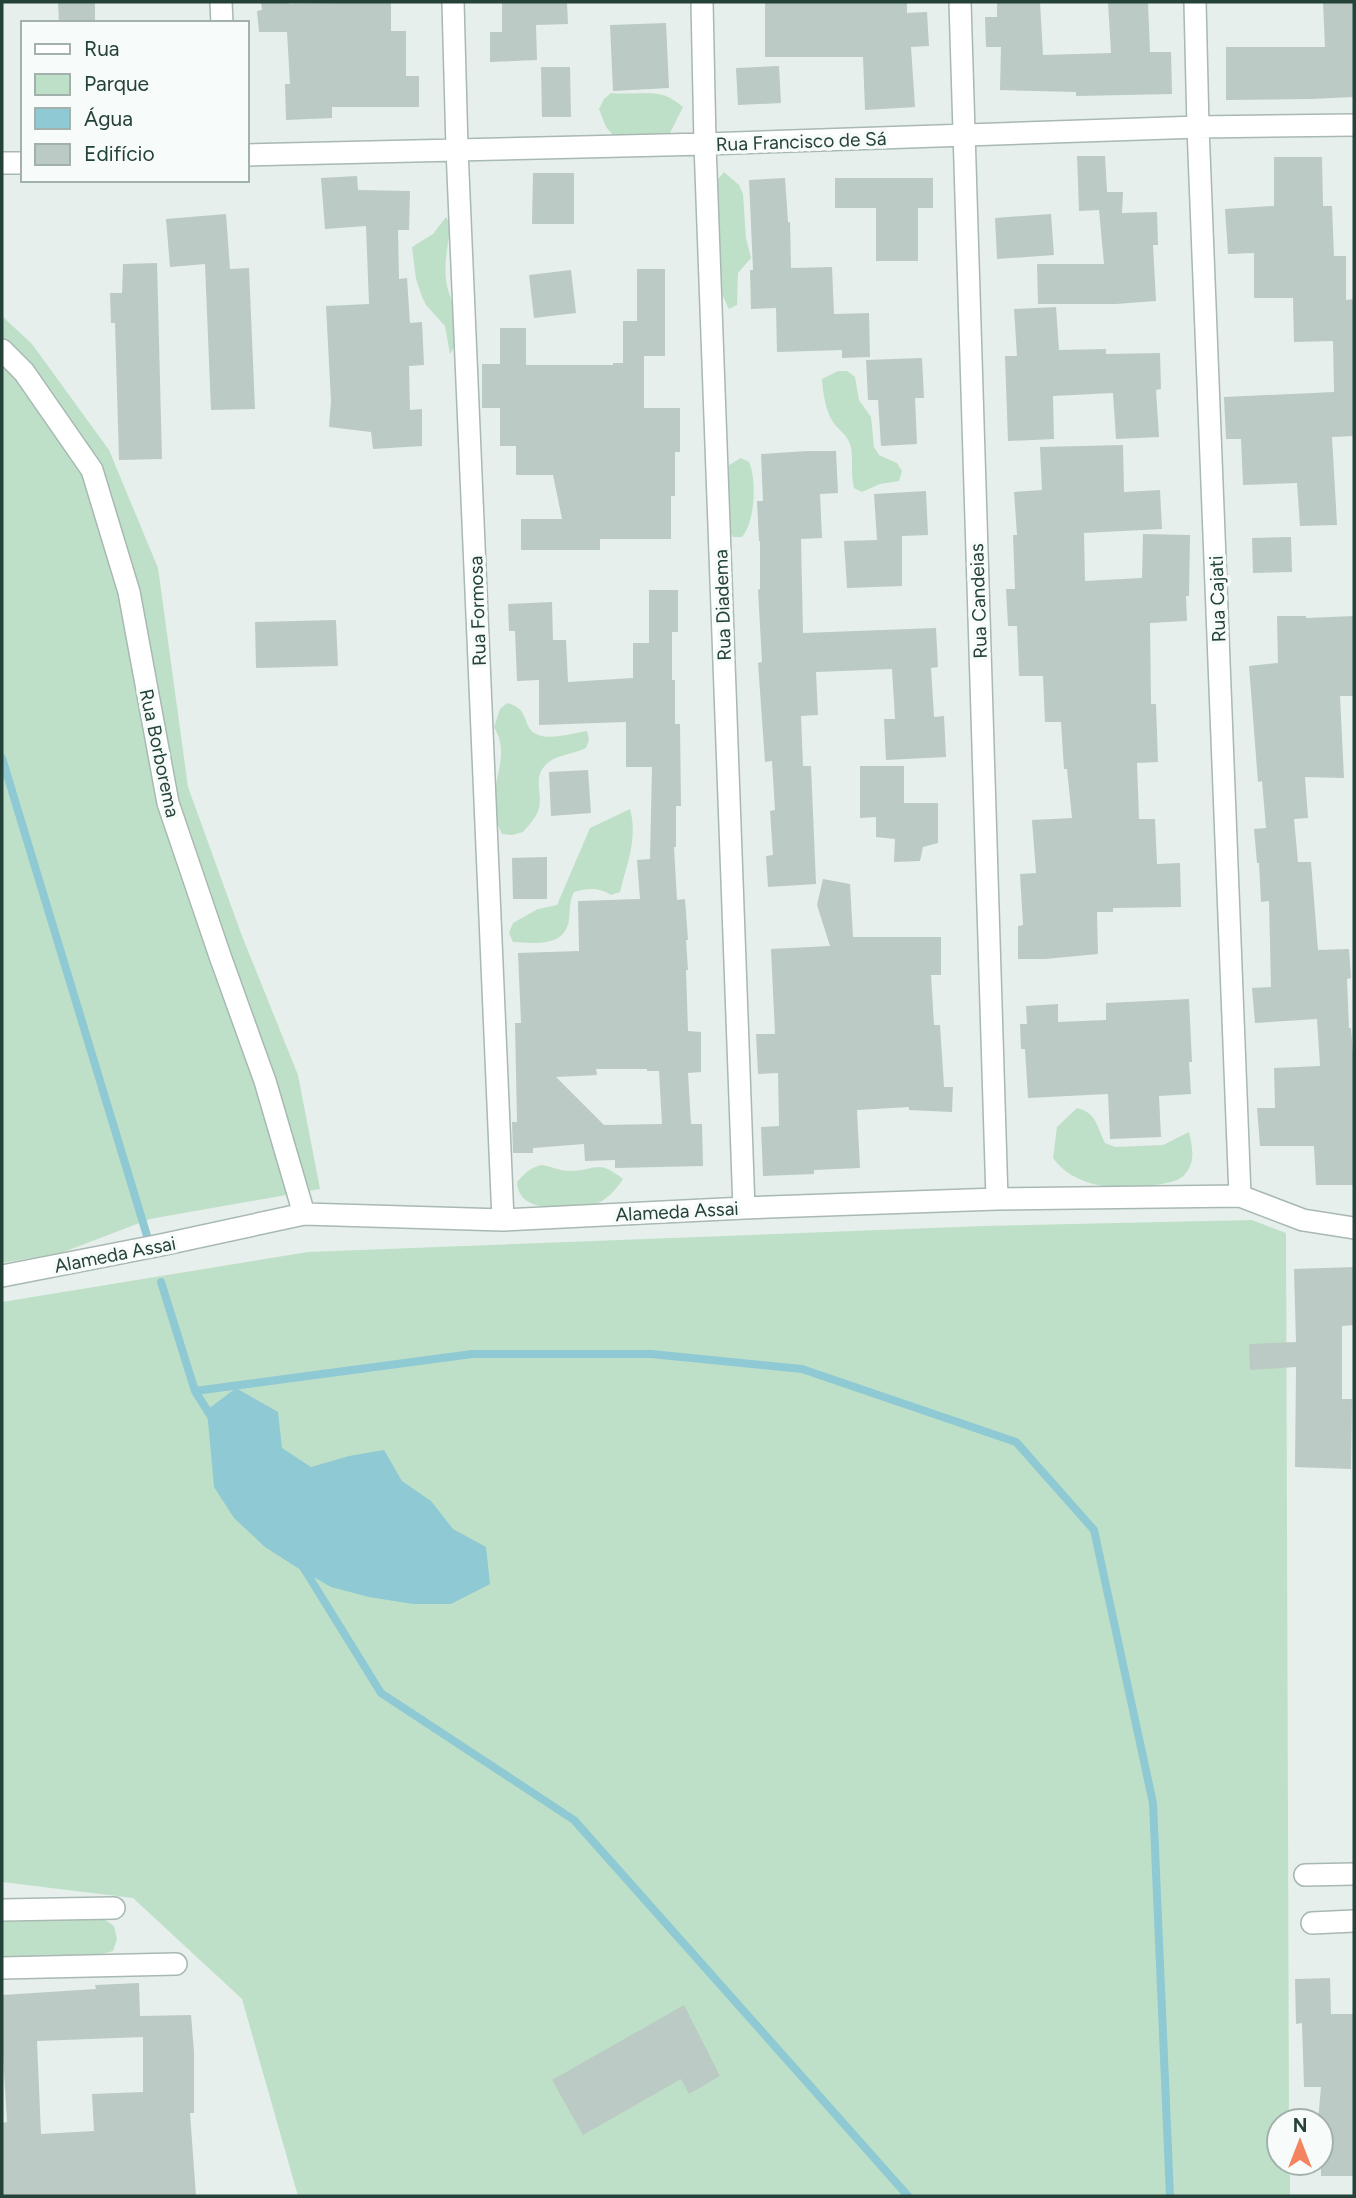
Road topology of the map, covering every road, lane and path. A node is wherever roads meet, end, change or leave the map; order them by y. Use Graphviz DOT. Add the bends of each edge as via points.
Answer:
graph roads {
  1 [pos="221,2"];
  2 [pos="453,2"];
  3 [pos="702,2"];
  4 [pos="960,2"];
  5 [pos="1195,2"];
  6 [pos="222,21"];
  7 [pos="1354,125"];
  8 [pos="1198,127"];
  9 [pos="964,135"];
  10 [pos="705,144"];
  11 [pos="457,149"];
  12 [pos="248,155"];
  13 [pos="2,163"];
  14 [pos="21,163"];
  15 [pos="2,350"];
  16 [pos="1240,1196"];
  17 [pos="997,1199"];
  18 [pos="744,1208"];
  19 [pos="304,1214"];
  20 [pos="503,1220"];
  21 [pos="1354,1228"];
  22 [pos="2,1276"];
  23 [pos="1354,1874"];
  24 [pos="1305,1875"];
  25 [pos="114,1908"];
  26 [pos="2,1910"];
  27 [pos="1354,1922"];
  28 [pos="1311,1923"];
  29 [pos="176,1964"];
  30 [pos="2,1968"];
  1 -- 6 [label="street"];
  2 -- 11 [label="street, Rua Formosa"];
  3 -- 10 [label="street, Rua Diadema"];
  4 -- 9 [label="street, Rua Candeias"];
  5 -- 8 [label="street, Rua Cajati"];
  7 -- 8 [label="street, Rua Francisco de Sá"];
  8 -- 9 [label="street, Rua Francisco de Sá"];
  8 -- 16 [label="street, Rua Cajati"];
  9 -- 10 [label="street, Rua Francisco de Sá"];
  9 -- 17 [label="street, Rua Candeias"];
  10 -- 11 [label="street, Rua Francisco de Sá"];
  10 -- 18 [label="street, Rua Diadema"];
  11 -- 12 [label="street, Rua Francisco de Sá"];
  11 -- 20 [label="street, Rua Formosa"];
  13 -- 14 [label="street"];
  15 -- 19 [label="street, Rua Borborema" via="24,372 92,470 129,592 168,803 265,1081"];
  16 -- 17 [label="street, Alameda Assai"];
  16 -- 21 [label="street, Alameda Assai" via="1303,1220"];
  17 -- 18 [label="street, Alameda Assai"];
  18 -- 20 [label="street, Alameda Assai"];
  19 -- 20 [label="street, Alameda Assai"];
  19 -- 22 [label="street, Alameda Assai"];
  23 -- 24 [label="street"];
  25 -- 26 [label="street"];
  27 -- 28 [label="street"];
  29 -- 30 [label="street"];
}
